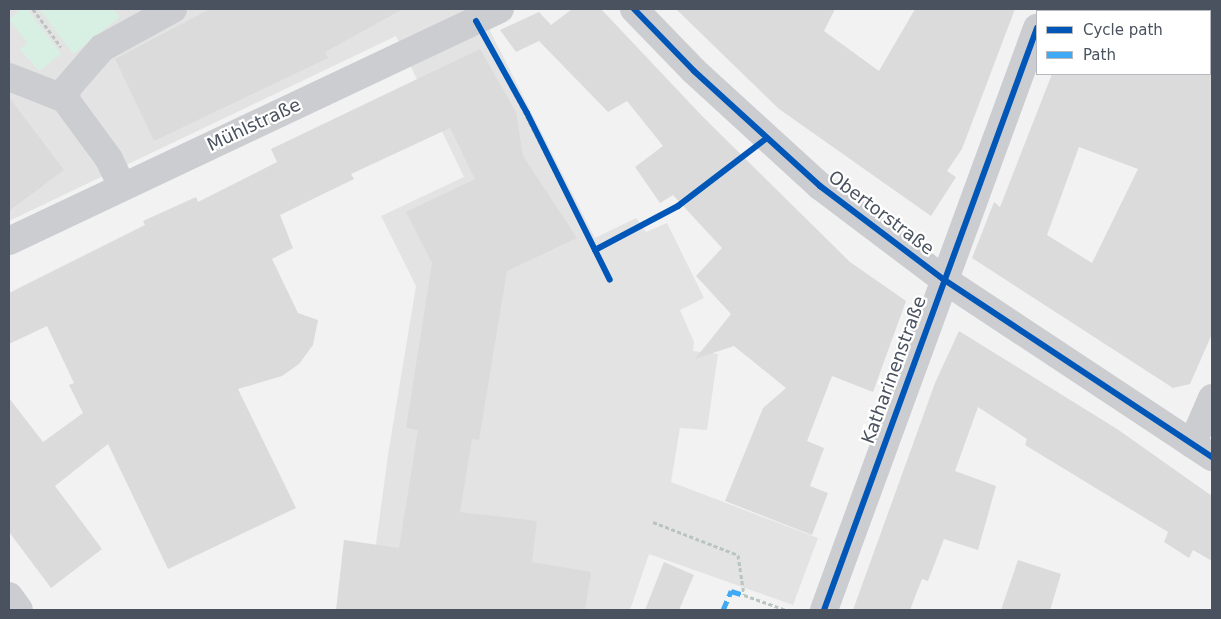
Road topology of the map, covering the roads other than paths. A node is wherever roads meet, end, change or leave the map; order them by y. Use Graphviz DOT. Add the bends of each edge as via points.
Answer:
graph roads {
  1 [pos="173,9"];
  2 [pos="500,9"];
  3 [pos="634,9"];
  4 [pos="144,15"];
  5 [pos="1036,31"];
  6 [pos="9,77"];
  7 [pos="67,93"];
  8 [pos="122,186"];
  9 [pos="9,241"];
  10 [pos="943,279"];
  11 [pos="1212,398"];
  12 [pos="1202,450"];
  13 [pos="9,596"];
  14 [pos="19,610"];
  15 [pos="824,610"];
  1 -- 4 [label="street"];
  2 -- 8 [label="street, Mühlstraße"];
  3 -- 10 [label="street, Obertorstraße" via="820,186"];
  4 -- 7 [label="street" via="94,54"];
  5 -- 10 [label="street, Katharinenstraße"];
  6 -- 7 [label="street"];
  7 -- 8 [label="street" via="109,159"];
  8 -- 9 [label="street, Mühlstraße"];
  10 -- 12 [label="street, Obertorstraße"];
  10 -- 15 [label="street, Katharinenstraße"];
  11 -- 12 [label="street"];
  13 -- 14 [label="street"];
}
